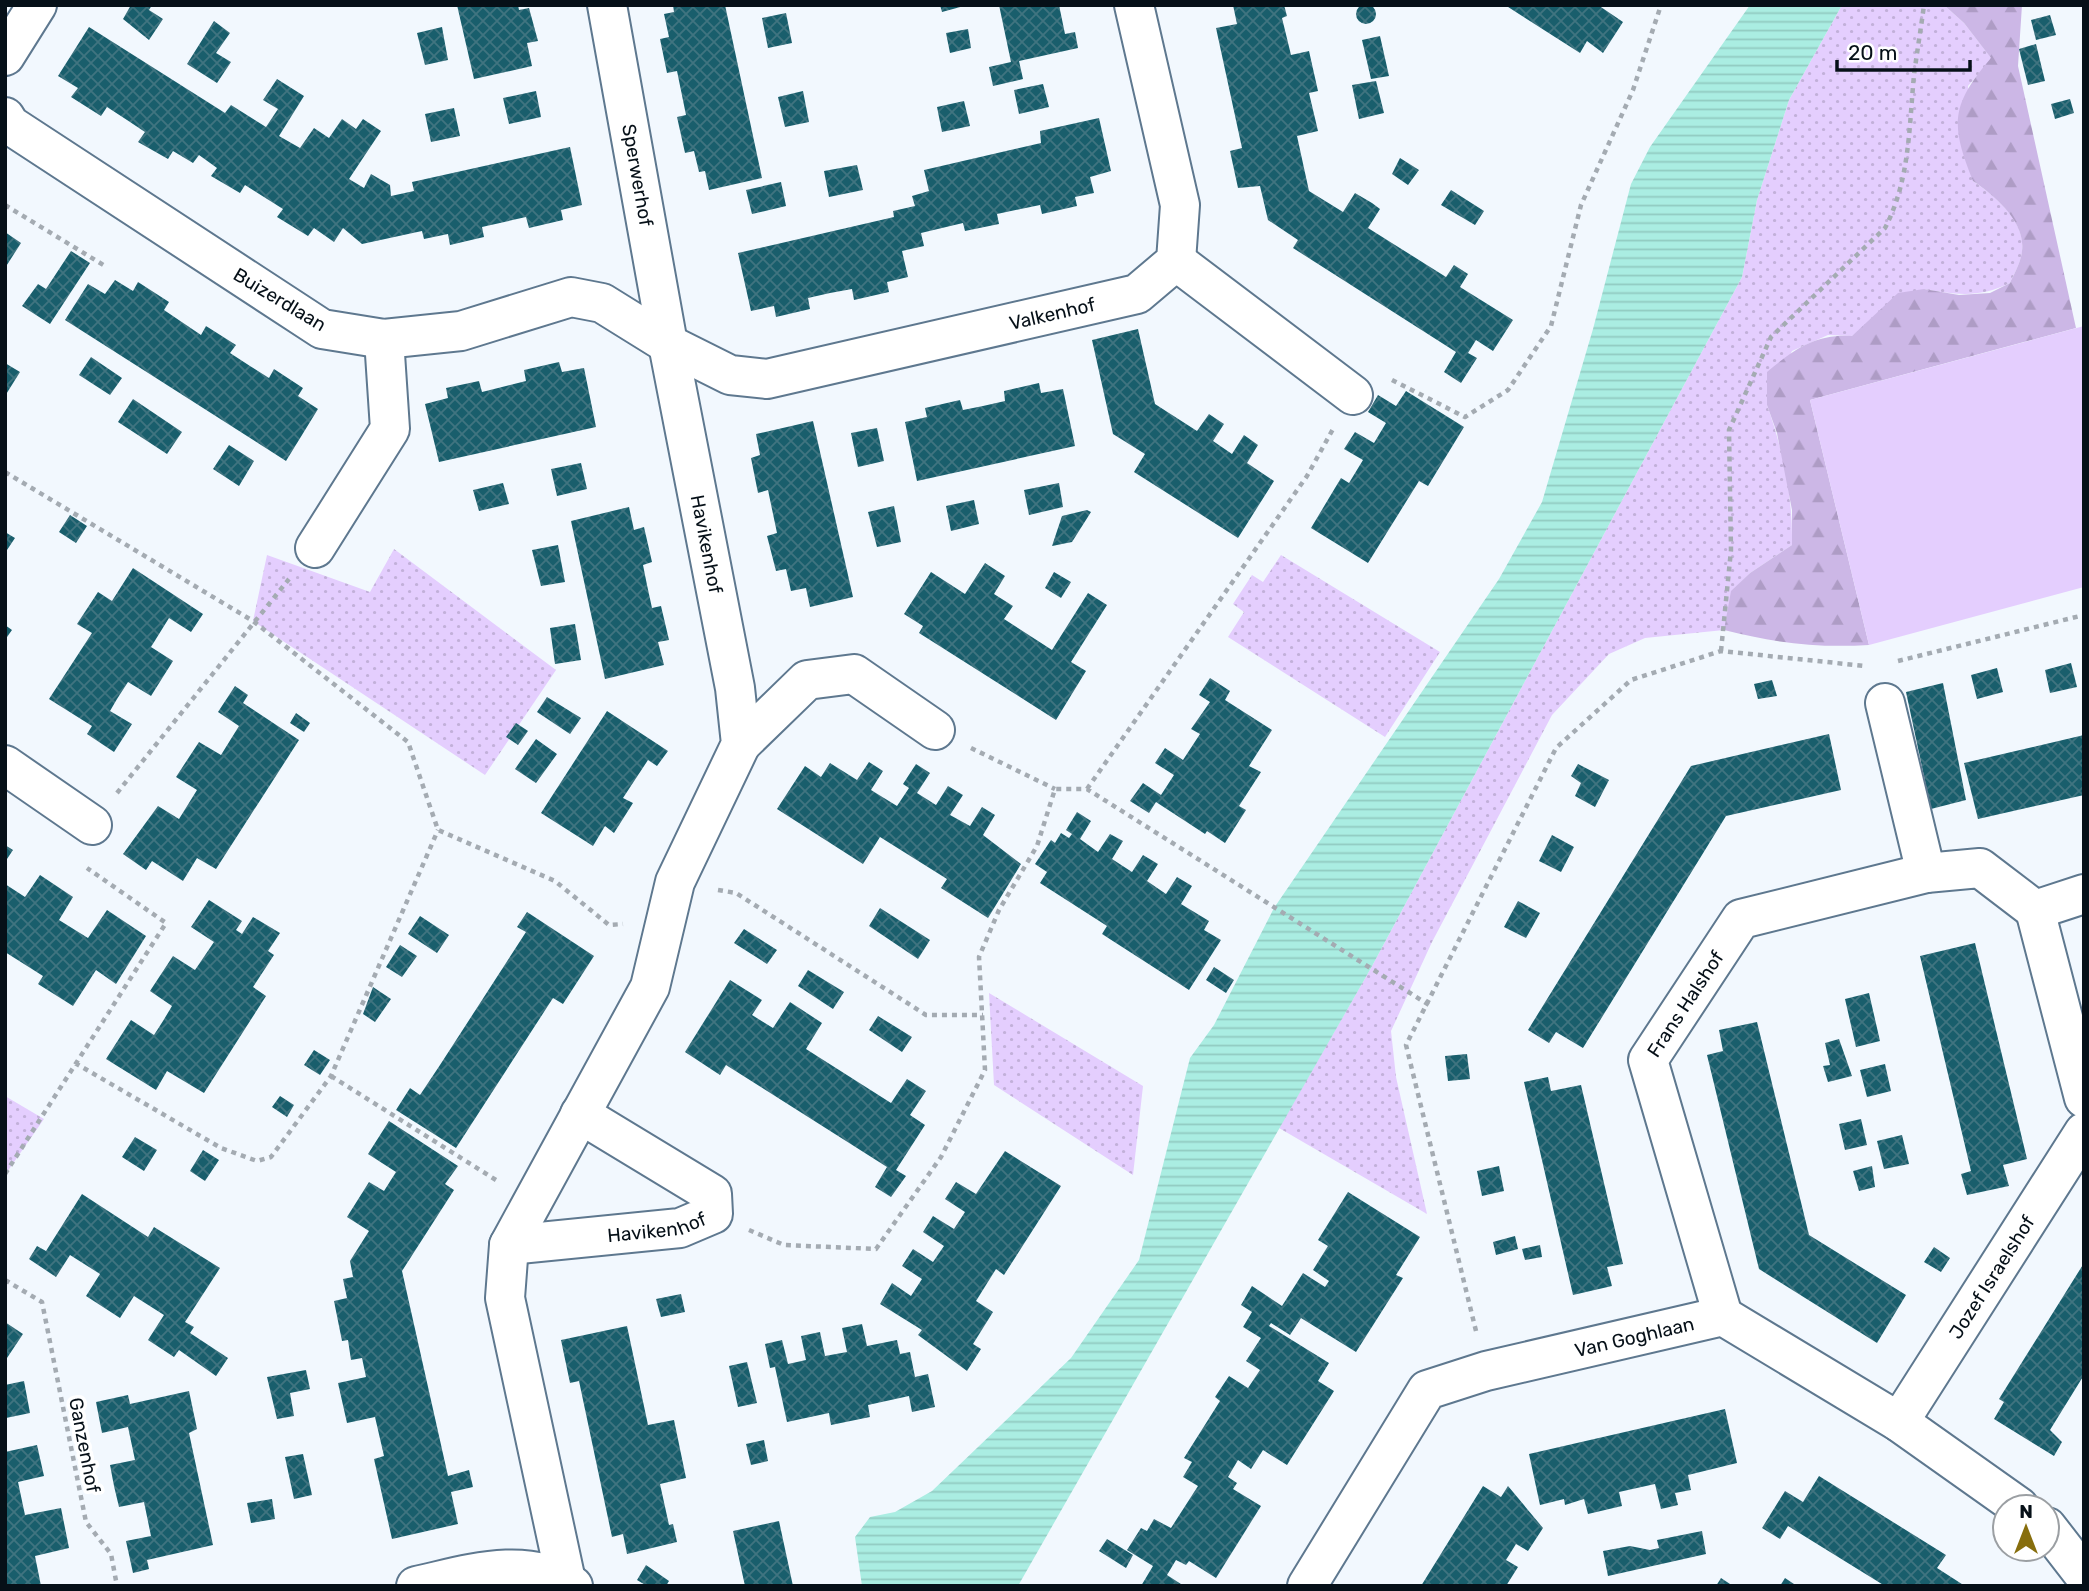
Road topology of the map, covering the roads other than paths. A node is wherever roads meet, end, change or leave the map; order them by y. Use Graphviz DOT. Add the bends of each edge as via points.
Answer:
graph roads {
  1 [pos="37,5"];
  2 [pos="607,5"];
  3 [pos="1134,5"];
  4 [pos="5,55"];
  5 [pos="5,117"];
  6 [pos="1176,261"];
  7 [pos="384,339"];
  8 [pos="668,344"];
  9 [pos="1353,395"];
  10 [pos="315,548"];
  11 [pos="1885,703"];
  12 [pos="935,730"];
  13 [pos="741,744"];
  14 [pos="5,765"];
  15 [pos="92,825"];
  16 [pos="1927,873"];
  17 [pos="2084,894"];
  18 [pos="2035,910"];
  19 [pos="2084,1098"];
  20 [pos="580,1114"];
  21 [pos="2084,1132"];
  22 [pos="509,1245"];
  23 [pos="1723,1316"];
  24 [pos="1899,1422"];
  25 [pos="1999,1493"];
  26 [pos="2061,1545"];
  27 [pos="2084,1574"];
  28 [pos="570,1583"];
  29 [pos="416,1586"];
  30 [pos="1307,1586"];
  1 -- 4 [label="street"];
  2 -- 8 [label="street, Sperwerhof"];
  3 -- 6 [label="street" via="1180,205"];
  5 -- 7 [label="street, Buizerdlaan" via="10,125 322,329"];
  6 -- 8 [label="street, Valkenhof" via="1137,294 767,379 730,375"];
  6 -- 9 [label="street"];
  7 -- 8 [label="street, Buizerdlaan" via="461,331 572,297 601,303"];
  7 -- 10 [label="street" via="390,429"];
  8 -- 13 [label="street, Havikenhof" via="735,688"];
  11 -- 16 [label="street"];
  12 -- 13 [label="street" via="854,674 807,680"];
  13 -- 20 [label="street" via="675,882 650,987"];
  14 -- 15 [label="street"];
  16 -- 18 [label="street, Frans Halshof" via="1980,868"];
  16 -- 23 [label="street, Frans Halshof" via="1741,919 1648,1060"];
  17 -- 18 [label="street"];
  18 -- 19 [label="street"];
  20 -- 22 [label="street"];
  20 -- 22 [label="street, Havikenhof" via="712,1195 713,1214 680,1228"];
  21 -- 24 [label="street, Jozef Israelshof"];
  22 -- 28 [label="street" via="505,1298"];
  23 -- 24 [label="street"];
  23 -- 30 [label="street, Van Goghlaan" via="1486,1371 1427,1390"];
  24 -- 25 [label="street"];
  26 -- 27 [label="street"];
  28 -- 29 [label="street" via="530,1569 490,1570"];
}
